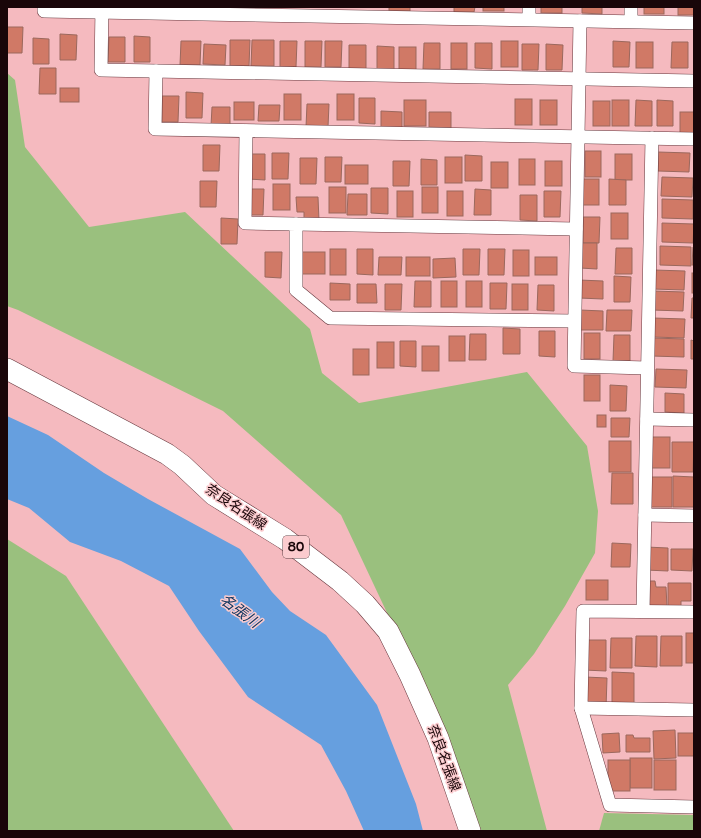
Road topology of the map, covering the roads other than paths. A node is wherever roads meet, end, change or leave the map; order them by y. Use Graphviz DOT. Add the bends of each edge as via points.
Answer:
graph roads {
  1 [pos="44,7"];
  2 [pos="631,7"];
  3 [pos="102,9"];
  4 [pos="160,10"];
  5 [pos="254,11"];
  6 [pos="346,12"];
  7 [pos="438,12"];
  8 [pos="529,13"];
  9 [pos="580,21"];
  10 [pos="630,22"];
  11 [pos="694,23"];
  12 [pos="156,71"];
  13 [pos="579,78"];
  14 [pos="694,80"];
  15 [pos="246,130"];
  16 [pos="578,136"];
  17 [pos="652,138"];
  18 [pos="694,139"];
  19 [pos="296,224"];
  20 [pos="576,229"];
  21 [pos="574,321"];
  22 [pos="647,368"];
  23 [pos="7,369"];
  24 [pos="647,419"];
  25 [pos="694,420"];
  26 [pos="645,515"];
  27 [pos="694,516"];
  28 [pos="643,612"];
  29 [pos="694,612"];
  30 [pos="581,708"];
  31 [pos="694,710"];
  32 [pos="694,807"];
  33 [pos="470,831"];
  1 -- 3 [label="street" via="44,11"];
  2 -- 10 [label="street"];
  3 -- 4 [label="street"];
  3 -- 12 [label="street" via="101,70"];
  4 -- 5 [label="street"];
  5 -- 6 [label="street"];
  6 -- 7 [label="street"];
  7 -- 8 [label="street"];
  8 -- 9 [label="street"];
  9 -- 10 [label="street"];
  9 -- 13 [label="street"];
  10 -- 11 [label="street"];
  12 -- 13 [label="street"];
  12 -- 15 [label="street" via="155,129"];
  13 -- 14 [label="street"];
  13 -- 16 [label="street"];
  15 -- 16 [label="street"];
  15 -- 19 [label="street" via="245,223"];
  16 -- 17 [label="street"];
  16 -- 20 [label="street"];
  17 -- 18 [label="street"];
  17 -- 22 [label="street"];
  19 -- 20 [label="street"];
  19 -- 21 [label="street" via="296,290 330,318"];
  20 -- 21 [label="street"];
  21 -- 22 [label="street" via="574,366"];
  22 -- 24 [label="street"];
  23 -- 33 [label="main road, 奈良名張線 / 80" via="167,454 214,495 285,539 340,581 365,604 388,631 410,675 438,738"];
  24 -- 25 [label="street"];
  24 -- 26 [label="street"];
  26 -- 27 [label="street"];
  26 -- 28 [label="street"];
  28 -- 29 [label="street"];
  28 -- 30 [label="street" via="583,611"];
  30 -- 31 [label="street"];
  30 -- 32 [label="street" via="610,805"];
}
